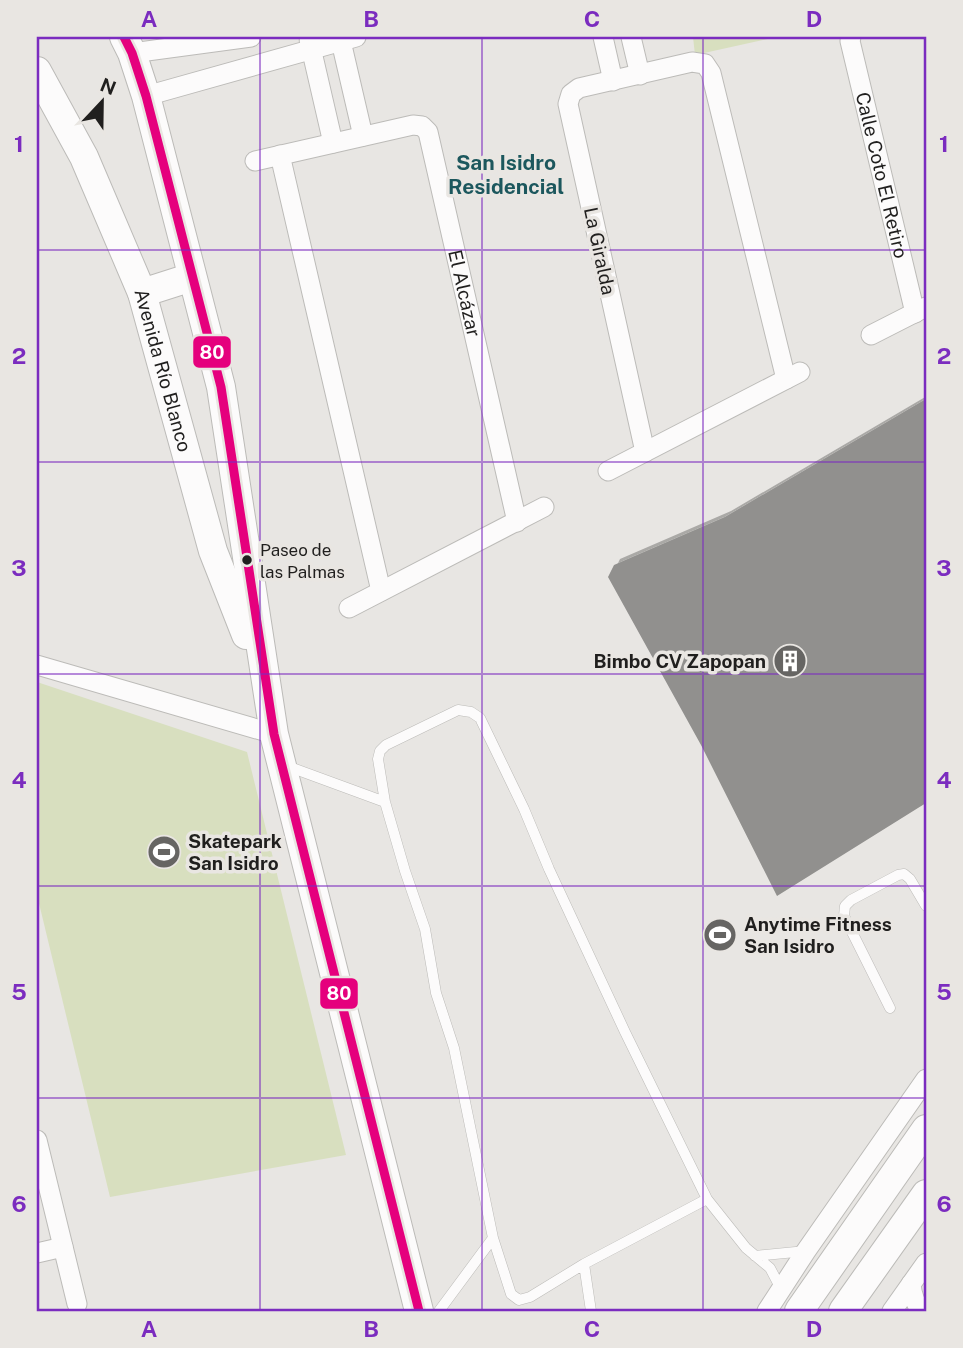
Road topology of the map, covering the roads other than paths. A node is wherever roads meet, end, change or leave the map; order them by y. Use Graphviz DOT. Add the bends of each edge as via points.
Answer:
graph roads {
  1 [pos="245,37"];
  2 [pos="603,37"];
  3 [pos="631,37"];
  4 [pos="851,37"];
  5 [pos="346,38"];
  6 [pos="310,43"];
  7 [pos="128,45"];
  8 [pos="37,71"];
  9 [pos="640,75"];
  10 [pos="613,81"];
  11 [pos="146,96"];
  12 [pos="363,136"];
  13 [pos="333,143"];
  14 [pos="280,155"];
  15 [pos="255,161"];
  16 [pos="192,277"];
  17 [pos="142,293"];
  18 [pos="921,310"];
  19 [pos="871,335"];
  20 [pos="645,452"];
  21 [pos="608,471"];
  22 [pos="544,508"];
  23 [pos="517,522"];
  24 [pos="381,591"];
  25 [pos="349,608"];
  26 [pos="37,665"];
  27 [pos="265,679"];
  28 [pos="274,734"];
  29 [pos="281,764"];
  30 [pos="385,802"];
  31 [pos="926,906"];
  32 [pos="890,1008"];
  33 [pos="926,1079"];
  34 [pos="926,1129"];
  35 [pos="37,1140"];
  36 [pos="926,1194"];
  37 [pos="708,1199"];
  38 [pos="493,1238"];
  39 [pos="63,1247"];
  40 [pos="806,1251"];
  41 [pos="37,1253"];
  42 [pos="755,1256"];
  43 [pos="926,1263"];
  44 [pos="584,1264"];
  45 [pos="911,1284"];
  46 [pos="790,1301"];
  47 [pos="77,1304"];
  48 [pos="419,1311"];
  49 [pos="439,1311"];
  50 [pos="591,1311"];
  51 [pos="767,1311"];
  52 [pos="844,1311"];
  53 [pos="892,1311"];
  54 [pos="923,1311"];
  1 -- 7 [label="street"];
  2 -- 10 [label="street"];
  3 -- 9 [label="street"];
  4 -- 18 [label="street, Calle Coto El Retiro"];
  5 -- 6 [label="street"];
  5 -- 12 [label="street"];
  6 -- 11 [label="street"];
  6 -- 13 [label="street"];
  7 -- 11 [label="street, Avenida Río Blanco"];
  8 -- 17 [label="street, Avenida Río Blanco" via="84,157"];
  9 -- 10 [label="street, La Giralda"];
  9 -- 20 [label="street, La Giralda" via="692,62 705,64 712,73 793,376"];
  10 -- 20 [label="street, La Giralda" via="579,88 568,104"];
  11 -- 16 [label="street, Avenida Río Blanco"];
  12 -- 13 [label="street, El Alcázar"];
  12 -- 23 [label="street, El Alcázar" via="413,125 428,132"];
  13 -- 14 [label="street, El Alcázar"];
  14 -- 15 [label="street, El Alcázar"];
  14 -- 24 [label="street"];
  16 -- 17 [label="street"];
  16 -- 27 [label="street, Avenida Río Blanco" via="221,387"];
  17 -- 27 [label="street, Avenida Río Blanco" via="213,551"];
  18 -- 19 [label="street, Calle Coto El Retiro"];
  20 -- 21 [label="street, La Giralda"];
  22 -- 23 [label="street"];
  23 -- 24 [label="street"];
  24 -- 25 [label="street"];
  26 -- 28 [label="street"];
  27 -- 28 [label="street, Avenida Río Blanco"];
  28 -- 29 [label="street, Avenida Río Blanco"];
  29 -- 30 [label="lane"];
  29 -- 48 [label="street, Avenida Río Blanco"];
  30 -- 37 [label="lane" via="378,759 386,745 458,710 480,718"];
  30 -- 38 [label="lane" via="425,929"];
  31 -- 32 [label="lane" via="904,874 845,906 844,916"];
  33 -- 40 [label="street"];
  34 -- 46 [label="street"];
  35 -- 39 [label="street"];
  36 -- 52 [label="street"];
  37 -- 42 [label="lane"];
  37 -- 44 [label="lane"];
  38 -- 44 [label="lane" via="511,1294 520,1300"];
  38 -- 49 [label="lane"];
  39 -- 41 [label="street"];
  39 -- 47 [label="street"];
  40 -- 42 [label="lane"];
  40 -- 46 [label="street"];
  42 -- 46 [label="lane" via="771,1268"];
  43 -- 45 [label="street"];
  44 -- 50 [label="lane"];
  45 -- 53 [label="street"];
  45 -- 54 [label="street" via="912,1295"];
  46 -- 51 [label="street"];
}
